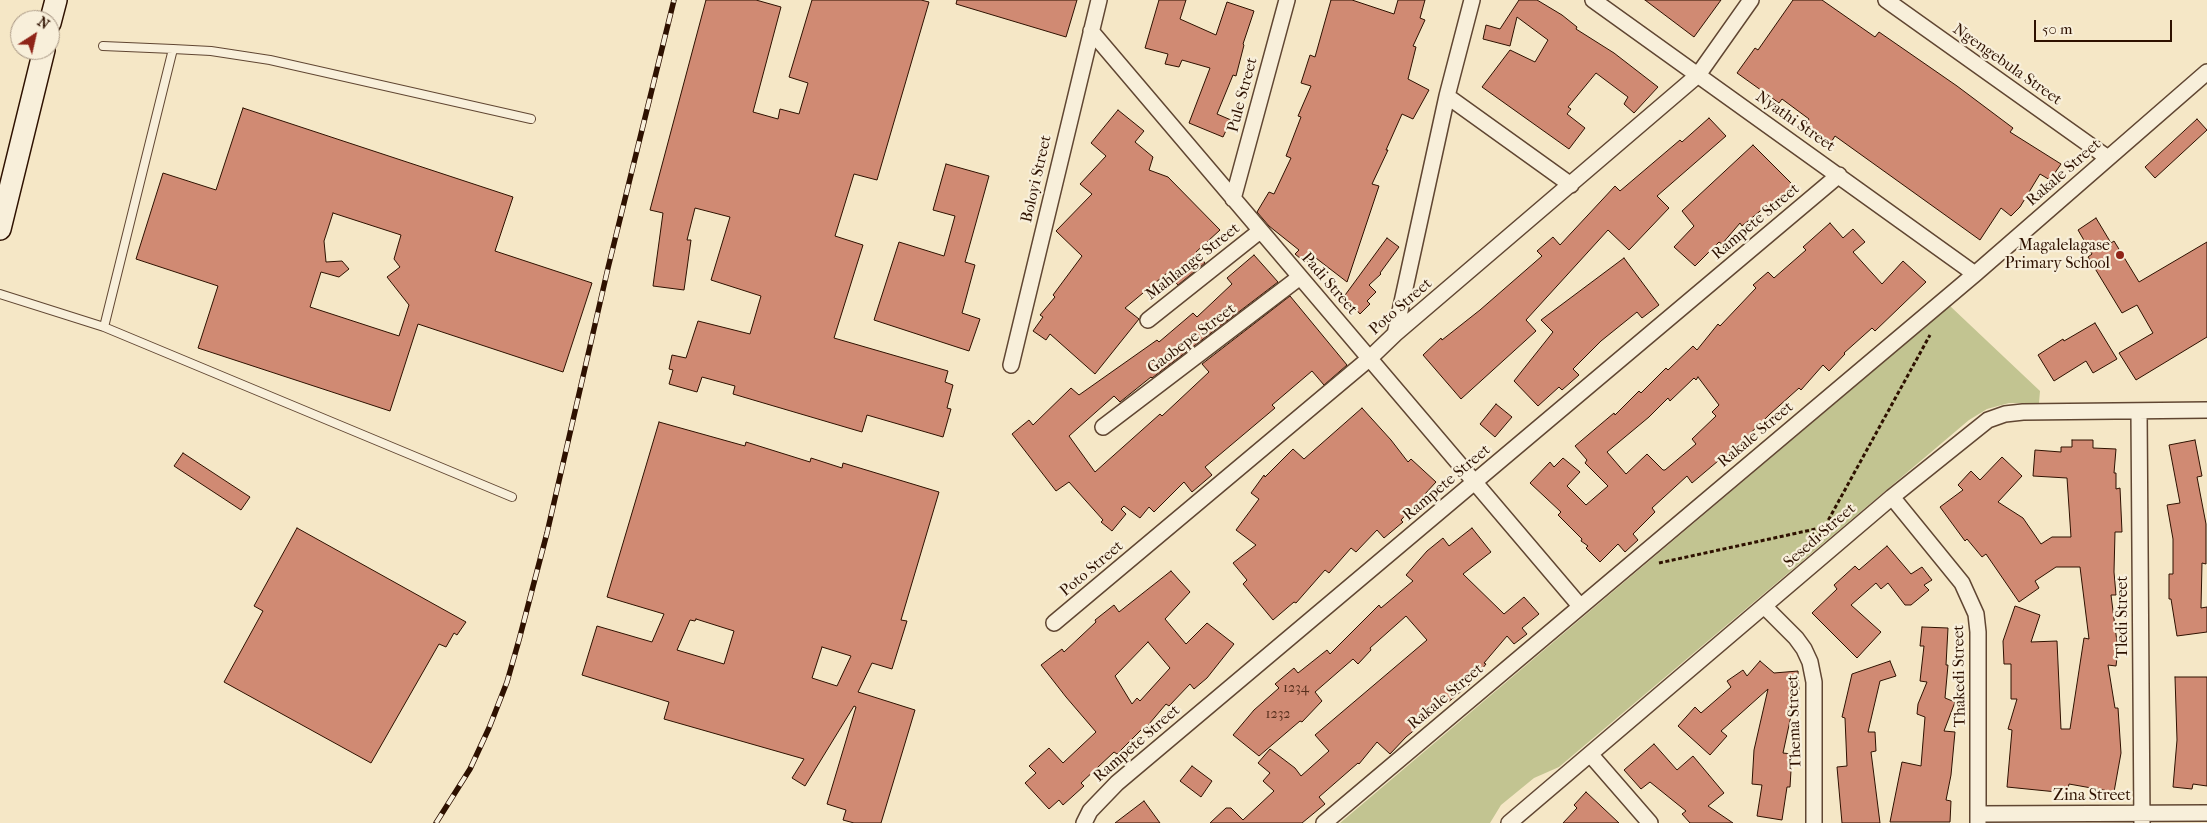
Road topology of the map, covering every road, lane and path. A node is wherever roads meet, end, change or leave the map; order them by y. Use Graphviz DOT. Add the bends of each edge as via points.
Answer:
graph roads {
  1 [pos="1098,0"];
  2 [pos="1287,0"];
  3 [pos="1472,0"];
  4 [pos="1593,0"];
  5 [pos="1751,0"];
  6 [pos="1886,0"];
  7 [pos="1091,31"];
  8 [pos="103,46"];
  9 [pos="173,49"];
  10 [pos="42,60"];
  11 [pos="2207,72"];
  12 [pos="1698,75"];
  13 [pos="1447,96"];
  14 [pos="531,119"];
  15 [pos="2108,158"];
  16 [pos="1839,175"];
  17 [pos="1571,185"];
  18 [pos="1232,199"];
  19 [pos="0,226"];
  20 [pos="1260,231"];
  21 [pos="1975,274"];
  22 [pos="1300,277"];
  23 [pos="0,294"];
  24 [pos="1148,320"];
  25 [pos="104,327"];
  26 [pos="1395,334"];
  27 [pos="1930,334"];
  28 [pos="1370,358"];
  29 [pos="1010,365"];
  30 [pos="2207,410"];
  31 [pos="2139,411"];
  32 [pos="1103,428"];
  33 [pos="1476,482"];
  34 [pos="512,498"];
  35 [pos="1892,498"];
  36 [pos="1865,521"];
  37 [pos="1824,526"];
  38 [pos="1816,543"];
  39 [pos="1622,571"];
  40 [pos="1580,606"];
  41 [pos="1765,607"];
  42 [pos="1054,623"];
  43 [pos="1590,754"];
  44 [pos="2207,813"];
  45 [pos="1978,818"];
  46 [pos="2142,818"];
  47 [pos="1084,823"];
  48 [pos="1324,823"];
  49 [pos="1509,823"];
  50 [pos="1650,823"];
  51 [pos="1814,823"];
  1 -- 7 [label="street, Boloyi Street"];
  2 -- 18 [label="street, Pule Street"];
  3 -- 13 [label="street"];
  4 -- 12 [label="street, Nyathi Street"];
  5 -- 12 [label="street, Poto Street"];
  6 -- 15 [label="street, Ngengebula Street"];
  7 -- 18 [label="street, Padi Street"];
  7 -- 29 [label="street, Boloyi Street"];
  8 -- 9 [label="lane"];
  9 -- 14 [label="lane" via="270,60"];
  9 -- 25 [label="lane"];
  10 -- 19 [label="main road"];
  11 -- 15 [label="street, Rakale Street"];
  12 -- 16 [label="street, Nyathi Street"];
  12 -- 17 [label="street, Poto Street"];
  13 -- 17 [label="street"];
  13 -- 26 [label="street"];
  15 -- 21 [label="street, Rakale Street"];
  16 -- 21 [label="street, Nyathi Street"];
  16 -- 33 [label="street, Rampete Street"];
  17 -- 26 [label="street, Poto Street"];
  18 -- 20 [label="street, Padi Street"];
  20 -- 22 [label="street, Padi Street"];
  20 -- 24 [label="street, Mahlange Street"];
  21 -- 39 [label="street, Rakale Street"];
  22 -- 28 [label="street, Padi Street"];
  22 -- 32 [label="street, Gaobepe Street"];
  23 -- 25 [label="lane"];
  25 -- 34 [label="lane"];
  26 -- 28 [label="street, Poto Street"];
  27 -- 37 [label="path"];
  28 -- 33 [label="street, Padi Street"];
  28 -- 42 [label="street, Poto Street"];
  30 -- 31 [label="street, Sesedi Street"];
  31 -- 35 [label="street, Sesedi Street" via="2023,412 1996,417 1969,434"];
  31 -- 46 [label="street, Tledi Street"];
  33 -- 40 [label="street, Padi Street"];
  33 -- 47 [label="street, Rampete Street" via="1117,784 1090,811"];
  35 -- 36 [label="street, Sesedi Street"];
  35 -- 45 [label="street, Thakedi Street" via="1962,583 1976,614"];
  36 -- 37 [label="path"];
  36 -- 41 [label="street, Sesedi Street"];
  37 -- 38 [label="path"];
  37 -- 39 [label="path"];
  39 -- 40 [label="street, Rakale Street"];
  40 -- 48 [label="street, Rakale Street"];
  41 -- 43 [label="street, Sesedi Street"];
  41 -- 51 [label="street, Thema Street" via="1796,638 1810,662 1814,682"];
  43 -- 49 [label="street, Sesedi Street"];
  43 -- 50 [label="street"];
  44 -- 46 [label="street, Zina Street"];
  45 -- 46 [label="street, Zina Street"];
}
